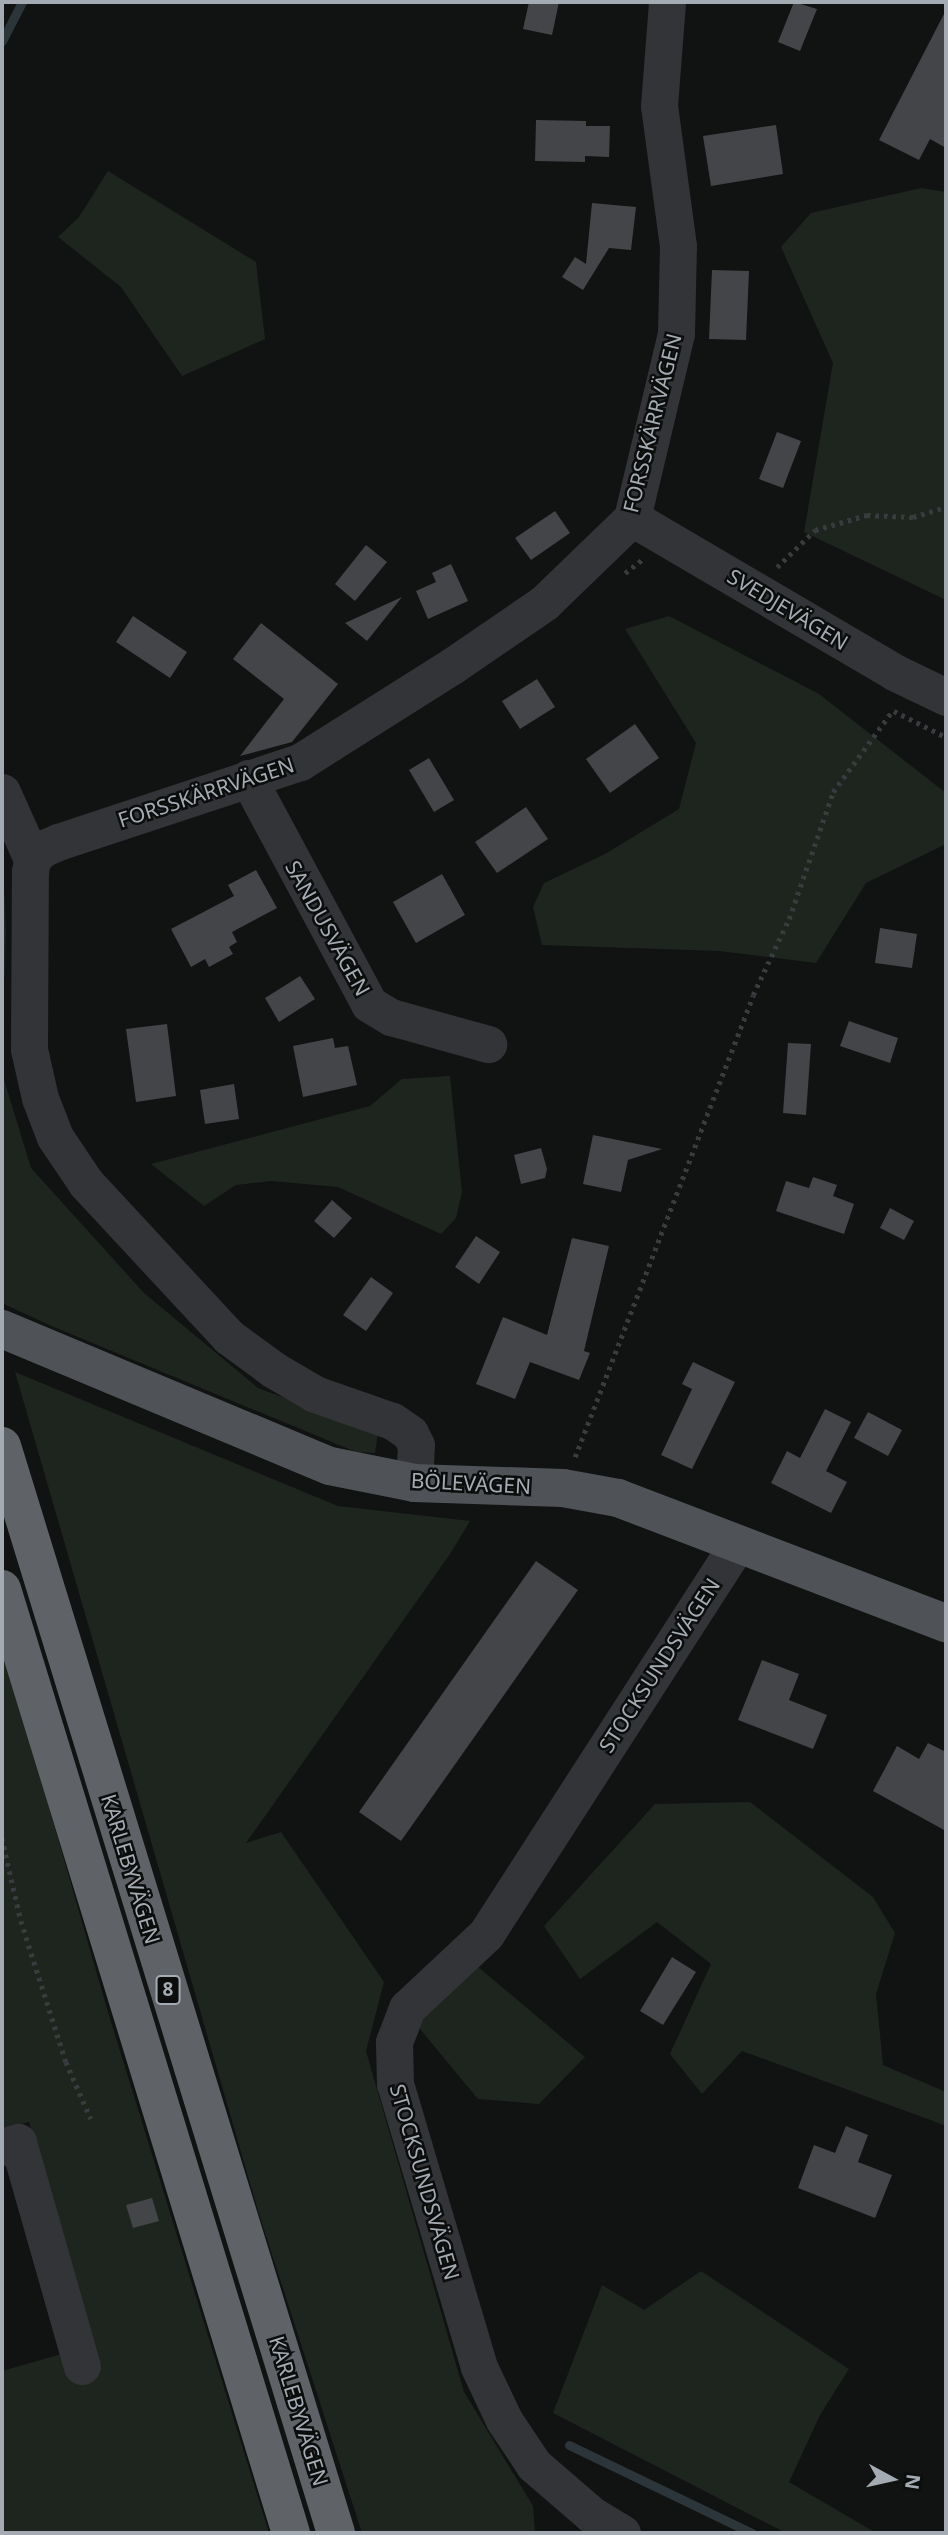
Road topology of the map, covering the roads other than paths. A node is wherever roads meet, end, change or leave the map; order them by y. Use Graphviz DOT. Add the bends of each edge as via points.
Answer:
graph roads {
  1 [pos="667,2"];
  2 [pos="632,519"];
  3 [pos="946,697"];
  4 [pos="248,778"];
  5 [pos="2,792"];
  6 [pos="32,859"];
  7 [pos="488,1044"];
  8 [pos="2,1329"];
  9 [pos="2,1446"];
  10 [pos="414,1483"];
  11 [pos="737,1544"];
  12 [pos="2,1589"];
  13 [pos="946,1623"];
  14 [pos="2,2147"];
  15 [pos="82,2366"];
  16 [pos="291,2533"];
  17 [pos="336,2533"];
  18 [pos="622,2533"];
  1 -- 2 [label="street, FORSSKÄRRVÄGEN" via="659,106 678,246 677,333"];
  2 -- 3 [label="street, SVEDJEVÄGEN" via="894,672"];
  2 -- 4 [label="street, FORSSKÄRRVÄGEN" via="544,603 461,660 300,762"];
  4 -- 6 [label="street, FORSSKÄRRVÄGEN" via="58,842"];
  4 -- 7 [label="street, SANDUSVÄGEN" via="369,1004 391,1017"];
  5 -- 6 [label="street"];
  6 -- 10 [label="street" via="29,1049 55,1137 86,1184 229,1337 315,1394 392,1421 410,1433 416,1445"];
  8 -- 10 [label="main road, BÖLEVÄGEN" via="330,1466"];
  9 -- 17 [label="highway, KARLEBYVÄGEN / 8"];
  10 -- 11 [label="main road, BÖLEVÄGEN" via="563,1488 618,1498"];
  11 -- 13 [label="main road, BÖLEVÄGEN"];
  11 -- 18 [label="street, STOCKSUNDSVÄGEN" via="486,1934 407,2008 394,2042 395,2084 484,2378 503,2420 534,2465 592,2515"];
  12 -- 16 [label="highway, KARLEBYVÄGEN / 8"];
  14 -- 15 [label="street" via="18,2142"];
}
